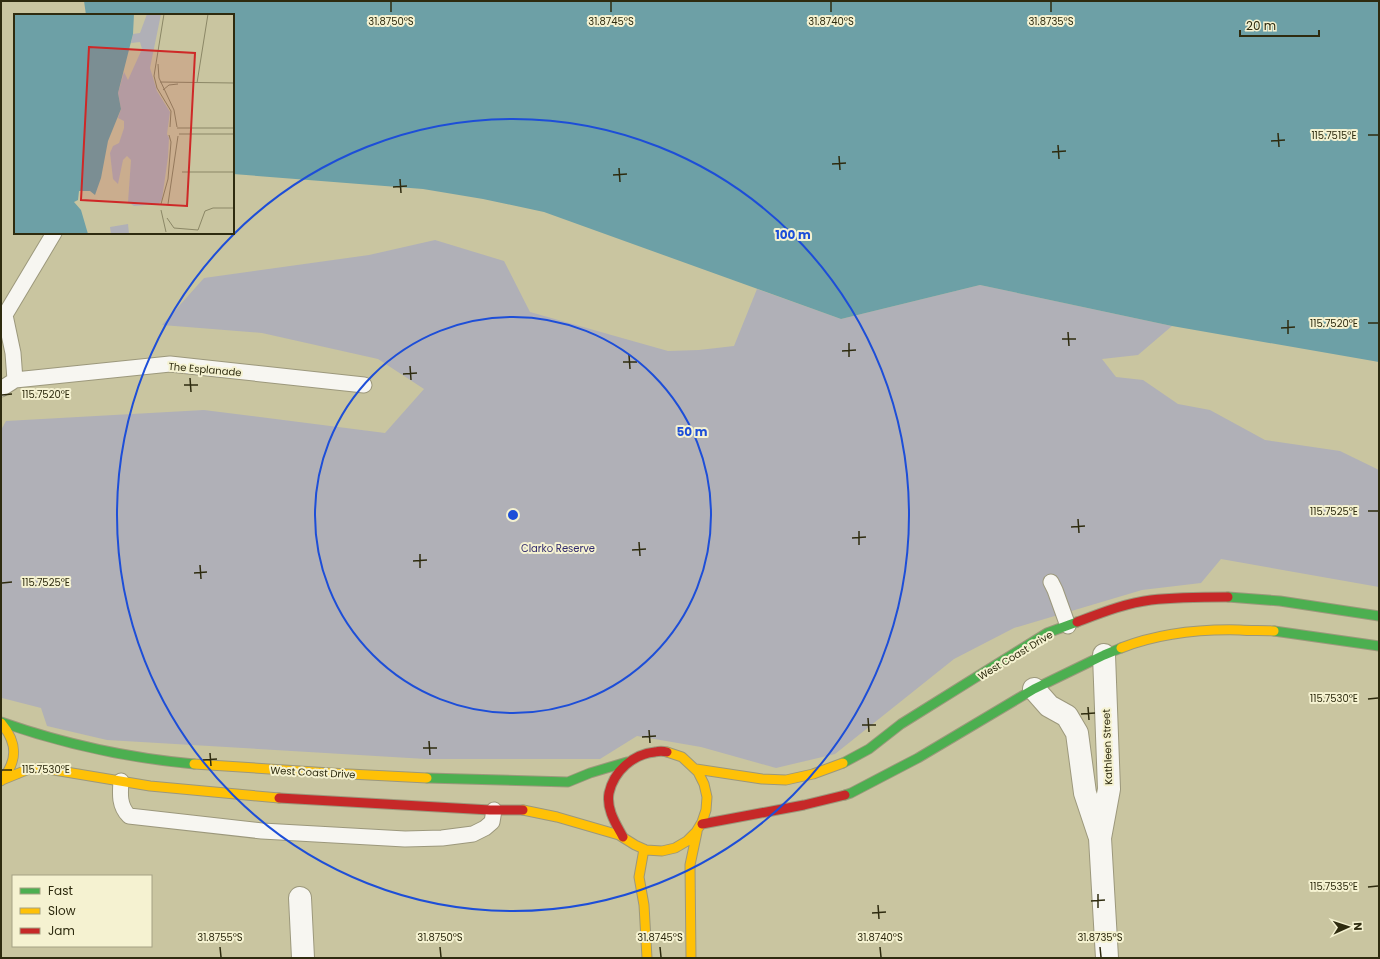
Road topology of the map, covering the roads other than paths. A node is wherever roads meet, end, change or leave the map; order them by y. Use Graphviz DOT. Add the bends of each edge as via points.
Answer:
graph roads {
  1 [pos="53,234"];
  2 [pos="15,380"];
  3 [pos="364,385"];
  4 [pos="1,389"];
  5 [pos="1051,582"];
  6 [pos="1379,616"];
  7 [pos="1068,626"];
  8 [pos="1379,646"];
  9 [pos="1104,655"];
  10 [pos="1034,688"];
  11 [pos="1,723"];
  12 [pos="627,762"];
  13 [pos="696,769"];
  14 [pos="1,780"];
  15 [pos="121,781"];
  16 [pos="494,810"];
  17 [pos="700,828"];
  18 [pos="623,837"];
  19 [pos="1100,838"];
  20 [pos="644,849"];
  21 [pos="300,898"];
  22 [pos="303,958"];
  23 [pos="647,958"];
  24 [pos="691,958"];
  25 [pos="1107,958"];
  1 -- 2 [label="lane" via="5,315 13,353"];
  2 -- 3 [label="lane, The Esplanade" via="170,364"];
  2 -- 4 [label="lane, The Esplanade"];
  5 -- 7 [label="lane"];
  6 -- 7 [label="main road, West Coast Drive" via="1280,600 1191,597 1150,600 1106,611"];
  7 -- 13 [label="main road, West Coast Drive" via="1048,633 901,724 869,749 847,762 786,780"];
  8 -- 9 [label="main road" via="1272,631 1224,630 1180,632 1146,639"];
  9 -- 10 [label="main road"];
  9 -- 19 [label="street, Kathleen Street" via="1109,789"];
  10 -- 17 [label="main road" via="918,758 851,793"];
  10 -- 19 [label="street, Kathleen Street" via="1049,706 1067,716 1077,733 1085,793"];
  11 -- 12 [label="main road, West Coast Drive" via="66,744 107,752 238,768 352,775 568,782"];
  11 -- 14 [label="main road, West Coast Drive" via="13,743 14,757 10,769"];
  12 -- 13 [label="main road" via="647,752 669,752"];
  12 -- 18 [label="main road" via="612,780 608,804 615,827"];
  13 -- 17 [label="main road" via="706,789 708,800"];
  14 -- 15 [label="main road, West Coast Drive" via="32,768"];
  15 -- 16 [label="main road, West Coast Drive" via="286,800"];
  15 -- 16 [label="lane" via="121,805 129,816 262,831 406,839 442,838 473,834 485,828 492,822"];
  16 -- 18 [label="main road, West Coast Drive" via="528,811 584,824"];
  17 -- 20 [label="main road" via="682,844 673,848 663,851"];
  17 -- 24 [label="main road" via="690,865"];
  18 -- 20 [label="main road"];
  19 -- 25 [label="street, Kathleen Street"];
  20 -- 23 [label="main road" via="639,878 644,905"];
  21 -- 22 [label="street"];
}
